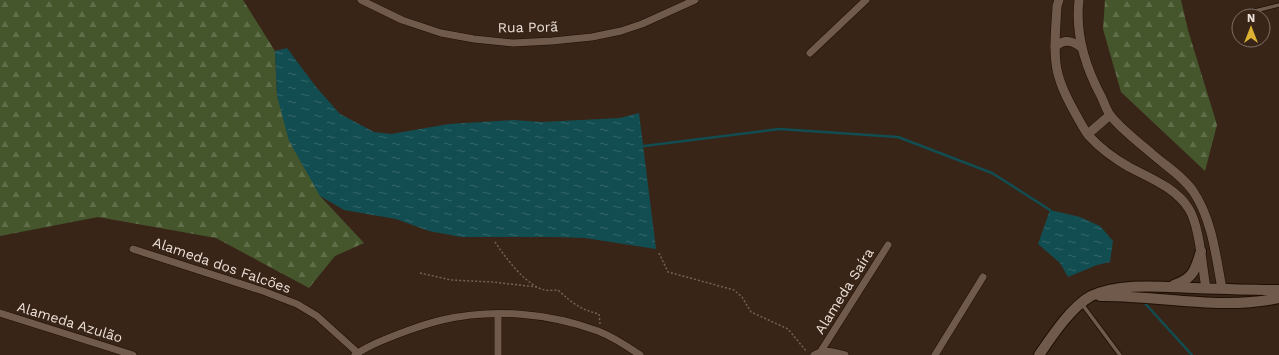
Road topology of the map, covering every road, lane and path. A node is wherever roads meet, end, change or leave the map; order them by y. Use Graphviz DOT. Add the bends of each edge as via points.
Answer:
graph roads {
  1 [pos="361,0"];
  2 [pos="696,0"];
  3 [pos="866,0"];
  4 [pos="1059,0"];
  5 [pos="1079,0"];
  6 [pos="682,3"];
  7 [pos="1279,5"];
  8 [pos="1267,8"];
  9 [pos="1055,47"];
  10 [pos="1081,47"];
  11 [pos="810,52"];
  12 [pos="1110,115"];
  13 [pos="1088,134"];
  14 [pos="495,242"];
  15 [pos="888,245"];
  16 [pos="133,249"];
  17 [pos="1201,251"];
  18 [pos="659,253"];
  19 [pos="420,273"];
  20 [pos="984,277"];
  21 [pos="1169,287"];
  22 [pos="539,288"];
  23 [pos="1222,289"];
  24 [pos="1279,290"];
  25 [pos="1209,292"];
  26 [pos="1091,297"];
  27 [pos="1279,298"];
  28 [pos="1202,301"];
  29 [pos="1253,302"];
  30 [pos="1082,304"];
  31 [pos="0,313"];
  32 [pos="498,314"];
  33 [pos="599,332"];
  34 [pos="818,353"];
  35 [pos="356,354"];
  36 [pos="133,355"];
  37 [pos="498,355"];
  38 [pos="640,355"];
  39 [pos="810,355"];
  40 [pos="845,355"];
  41 [pos="935,355"];
  42 [pos="1039,355"];
  43 [pos="1120,355"];
  1 -- 6 [label="street, Rua Porã" via="402,20 441,33 513,43 592,37 621,31 642,24"];
  2 -- 6 [label="street, Rua Porã"];
  3 -- 11 [label="street"];
  4 -- 9 [label="street"];
  5 -- 10 [label="street"];
  7 -- 8 [label="lane"];
  9 -- 10 [label="street" via="1066,41"];
  9 -- 13 [label="street" via="1057,70 1067,99"];
  10 -- 12 [label="street" via="1092,80"];
  12 -- 13 [label="street"];
  12 -- 23 [label="street" via="1192,189 1207,221"];
  13 -- 17 [label="street" via="1120,162 1162,184 1179,197 1189,209"];
  14 -- 22 [label="path" via="504,257"];
  15 -- 34 [label="street, Alameda Saíra"];
  16 -- 35 [label="street, Alameda dos Falcões" via="296,304 317,316"];
  17 -- 21 [label="main road" via="1195,270 1186,281"];
  17 -- 25 [label="street"];
  18 -- 39 [label="path" via="668,272 734,290 742,297 751,312 788,329"];
  19 -- 22 [label="path" via="451,280"];
  20 -- 41 [label="street"];
  21 -- 25 [label="main road"];
  21 -- 26 [label="main road" via="1112,289"];
  22 -- 33 [label="path" via="558,290 583,310 599,314"];
  23 -- 24 [label="main road"];
  23 -- 25 [label="main road"];
  25 -- 28 [label="main road"];
  25 -- 29 [label="main road" via="1225,298"];
  26 -- 28 [label="main road" via="1135,296"];
  26 -- 30 [label="main road"];
  27 -- 29 [label="main road"];
  28 -- 29 [label="main road"];
  30 -- 42 [label="main road" via="1070,314"];
  30 -- 43 [label="lane"];
  31 -- 36 [label="street, Alameda Azulão"];
  32 -- 33 [label="street" via="535,315"];
  32 -- 35 [label="street" via="469,315 441,320 381,341"];
  32 -- 37 [label="street"];
  33 -- 38 [label="street"];
  34 -- 40 [label="street" via="835,352"];
}
